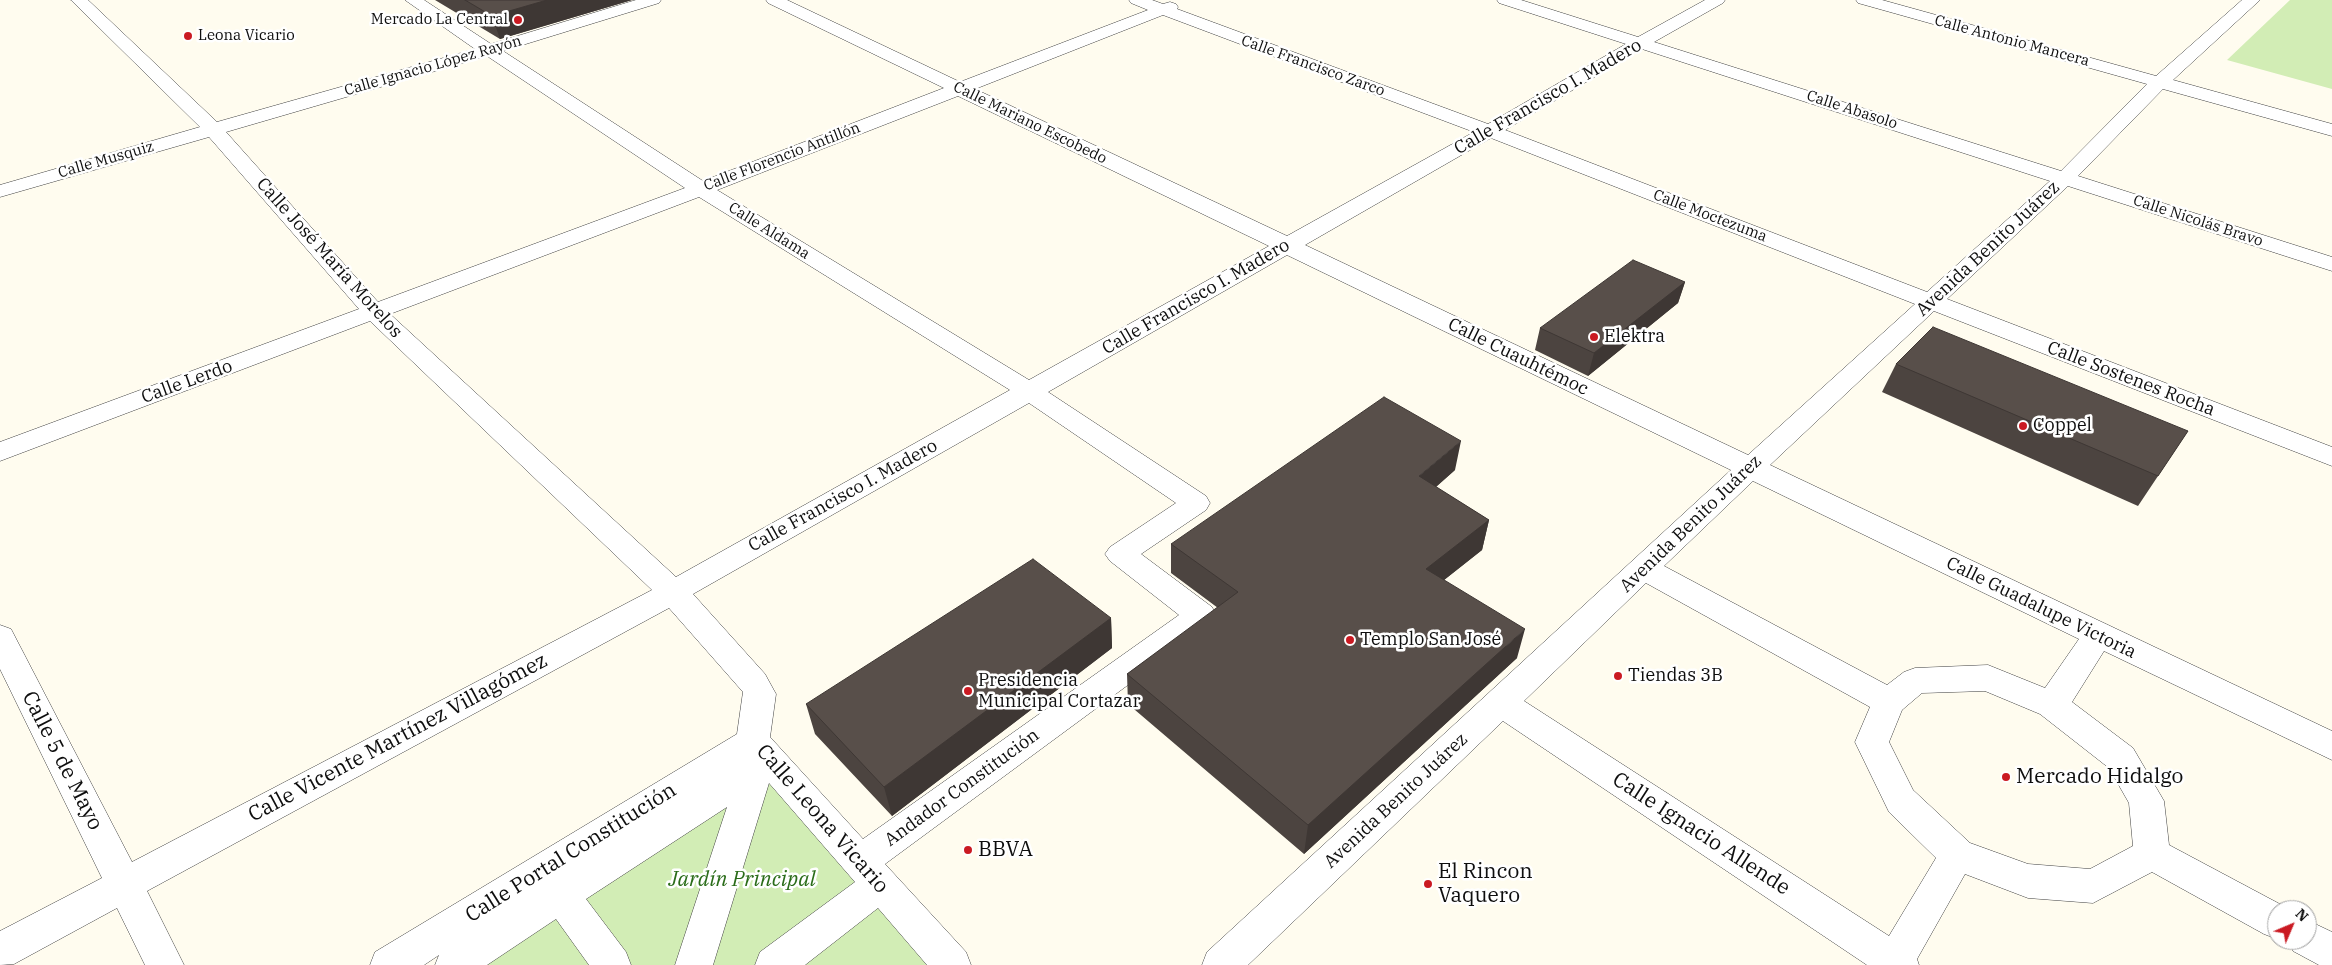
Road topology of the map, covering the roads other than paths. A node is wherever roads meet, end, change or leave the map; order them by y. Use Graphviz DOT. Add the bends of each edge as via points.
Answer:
graph roads {
  1 [pos="79,0"];
  2 [pos="413,0"];
  3 [pos="653,0"];
  4 [pos="774,0"];
  5 [pos="1137,0"];
  6 [pos="1188,0"];
  7 [pos="1505,0"];
  8 [pos="1717,0"];
  9 [pos="1864,0"];
  10 [pos="2231,0"];
  11 [pos="2250,2"];
  12 [pos="1162,10"];
  13 [pos="1640,42"];
  14 [pos="489,50"];
  15 [pos="2160,82"];
  16 [pos="959,88"];
  17 [pos="213,129"];
  18 [pos="2332,130"];
  19 [pos="1490,131"];
  20 [pos="2065,178"];
  21 [pos="700,189"];
  22 [pos="0,191"];
  23 [pos="1287,246"];
  24 [pos="2332,264"];
  25 [pos="1931,301"];
  26 [pos="374,312"];
  27 [pos="1029,392"];
  28 [pos="0,452"];
  29 [pos="2332,457"];
  30 [pos="1750,468"];
  31 [pos="1196,503"];
  32 [pos="1644,569"];
  33 [pos="673,592"];
  34 [pos="2098,635"];
  35 [pos="0,637"];
  36 [pos="1501,702"];
  37 [pos="1889,702"];
  38 [pos="2052,704"];
  39 [pos="2332,746"];
  40 [pos="754,755"];
  41 [pos="2152,854"];
  42 [pos="1957,855"];
  43 [pos="864,878"];
  44 [pos="124,884"];
  45 [pos="561,895"];
  46 [pos="2267,917"];
  47 [pos="2317,944"];
  48 [pos="0,951"];
  49 [pos="2332,952"];
  50 [pos="1898,963"];
  51 [pos="164,965"];
  52 [pos="389,965"];
  53 [pos="454,965"];
  54 [pos="612,965"];
  55 [pos="694,965"];
  56 [pos="774,965"];
  57 [pos="936,965"];
  58 [pos="952,965"];
  59 [pos="1222,965"];
  1 -- 17 [label="street, Calle José María Morelos"];
  2 -- 14 [label="street, Calle Aldama"];
  3 -- 14 [label="street, Calle Ignacio López Rayón"];
  4 -- 16 [label="street, Calle Mariano Escobedo"];
  5 -- 12 [label="street, Calle Francisco Zarco"];
  6 -- 12 [label="street, Calle Florencio Antillón"];
  7 -- 13 [label="street, Calle Abasolo"];
  8 -- 13 [label="street, Calle Francisco I. Madero"];
  9 -- 15 [label="street, Calle Antonio Mancera"];
  10 -- 11 [label="street"];
  11 -- 15 [label="street, Avenida Benito Juárez"];
  12 -- 16 [label="street, Calle Florencio Antillón"];
  12 -- 19 [label="street, Calle Francisco Zarco"];
  13 -- 19 [label="street, Calle Francisco I. Madero"];
  13 -- 20 [label="street, Calle Abasolo"];
  14 -- 17 [label="street, Calle Ignacio López Rayón"];
  14 -- 21 [label="street, Calle Aldama"];
  15 -- 18 [label="street, Calle Antonio Mancera"];
  15 -- 20 [label="street, Avenida Benito Juárez"];
  16 -- 21 [label="street, Calle Florencio Antillón"];
  16 -- 23 [label="street, Calle Mariano Escobedo"];
  17 -- 22 [label="street, Calle Musquiz"];
  17 -- 26 [label="street, Calle José María Morelos"];
  19 -- 23 [label="street, Calle Francisco I. Madero"];
  19 -- 25 [label="street, Calle Moctezuma"];
  20 -- 24 [label="street, Calle Nicolás Bravo"];
  20 -- 25 [label="street, Avenida Benito Juárez"];
  21 -- 26 [label="street, Calle Florencio Antillón"];
  21 -- 27 [label="street, Calle Aldama"];
  23 -- 27 [label="street, Calle Francisco I. Madero"];
  23 -- 30 [label="street, Calle Cuauhtémoc"];
  25 -- 29 [label="street, Calle Sostenes Rocha"];
  25 -- 30 [label="street, Avenida Benito Juárez"];
  26 -- 28 [label="street, Calle Lerdo"];
  26 -- 33 [label="street, Calle José María Morelos"];
  27 -- 31 [label="street, Calle Aldama"];
  27 -- 33 [label="street, Calle Francisco I. Madero"];
  30 -- 32 [label="street, Avenida Benito Juárez"];
  30 -- 34 [label="street, Calle Guadalupe Victoria"];
  31 -- 43 [label="street, Andador Constitución" via="1120,554 1201,615"];
  32 -- 36 [label="street, Avenida Benito Juárez"];
  32 -- 37 [label="street"];
  33 -- 40 [label="street, Calle Leona Vicario" via="754,683 760,694"];
  33 -- 44 [label="street, Calle Vicente Martínez Villagómez"];
  34 -- 38 [label="street"];
  34 -- 39 [label="street, Calle Guadalupe Victoria"];
  35 -- 44 [label="street, Calle 5 de Mayo"];
  36 -- 50 [label="street, Calle Ignacio Allende"];
  36 -- 59 [label="street, Avenida Benito Juárez"];
  37 -- 38 [label="street" via="1915,681 1988,678"];
  37 -- 42 [label="street" via="1872,742 1902,801"];
  38 -- 41 [label="street" via="2121,758 2146,801"];
  40 -- 43 [label="street"];
  40 -- 45 [label="street"];
  40 -- 52 [label="street, Calle Portal Constitución"];
  40 -- 55 [label="street, Calle Leona Vicario"];
  41 -- 42 [label="street" via="2093,886 2028,881"];
  41 -- 46 [label="street"];
  42 -- 50 [label="street"];
  43 -- 56 [label="street"];
  43 -- 57 [label="street"];
  43 -- 58 [label="street, Calle Leona Vicario"];
  44 -- 48 [label="street, Calle Vicente Martínez Villagómez"];
  44 -- 51 [label="street, Calle 5 de Mayo"];
  45 -- 53 [label="street"];
  45 -- 54 [label="street"];
  47 -- 49 [label="street"];
}
